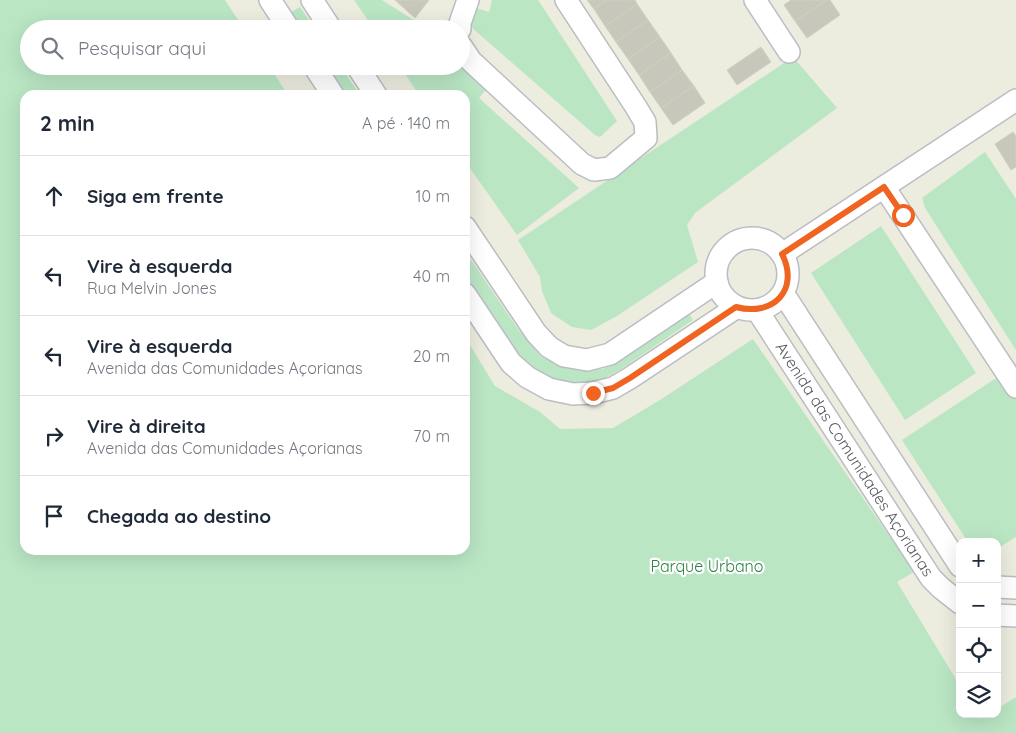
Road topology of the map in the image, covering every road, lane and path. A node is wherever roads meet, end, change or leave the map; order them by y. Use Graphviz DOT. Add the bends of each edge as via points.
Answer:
graph roads {
  1 [pos="270,0"];
  2 [pos="312,0"];
  3 [pos="468,0"];
  4 [pos="566,0"];
  5 [pos="755,0"];
  6 [pos="283,20"];
  7 [pos="326,20"];
  8 [pos="461,20"];
  9 [pos="788,52"];
  10 [pos="470,60"];
  11 [pos="320,75"];
  12 [pos="363,75"];
  13 [pos="330,90"];
  14 [pos="373,90"];
  15 [pos="1016,100"];
  16 [pos="884,187"];
  17 [pos="470,234"];
  18 [pos="782,254"];
  19 [pos="717,282"];
  20 [pos="783,293"];
  21 [pos="470,302"];
  22 [pos="747,308"];
  23 [pos="1016,387"];
  24 [pos="956,560"];
  25 [pos="1001,587"];
  26 [pos="1016,588"];
  27 [pos="956,600"];
  28 [pos="1001,616"];
  29 [pos="1016,616"];
  1 -- 6 [label="street"];
  2 -- 7 [label="street"];
  3 -- 8 [label="street"];
  4 -- 10 [label="street" via="644,122 646,138 610,168 594,170 582,164"];
  5 -- 9 [label="street"];
  11 -- 13 [label="street"];
  12 -- 14 [label="street"];
  15 -- 16 [label="street"];
  16 -- 18 [label="street"];
  16 -- 23 [label="street"];
  17 -- 19 [label="street" via="536,333 549,347 564,356 587,360 610,354"];
  18 -- 19 [label="street" via="775,246 754,238 733,243 719,260"];
  18 -- 20 [label="street" via="788,269"];
  19 -- 22 [label="street, Avenida das Comunidades Açorianas" via="724,297"];
  20 -- 22 [label="street" via="772,304"];
  20 -- 24 [label="street, Avenida das Comunidades Açorianas"];
  21 -- 22 [label="street" via="511,363 527,378 549,389 573,394 613,388"];
  22 -- 27 [label="street, Avenida das Comunidades Açorianas" via="932,578"];
  25 -- 26 [label="street"];
  28 -- 29 [label="street"];
}
